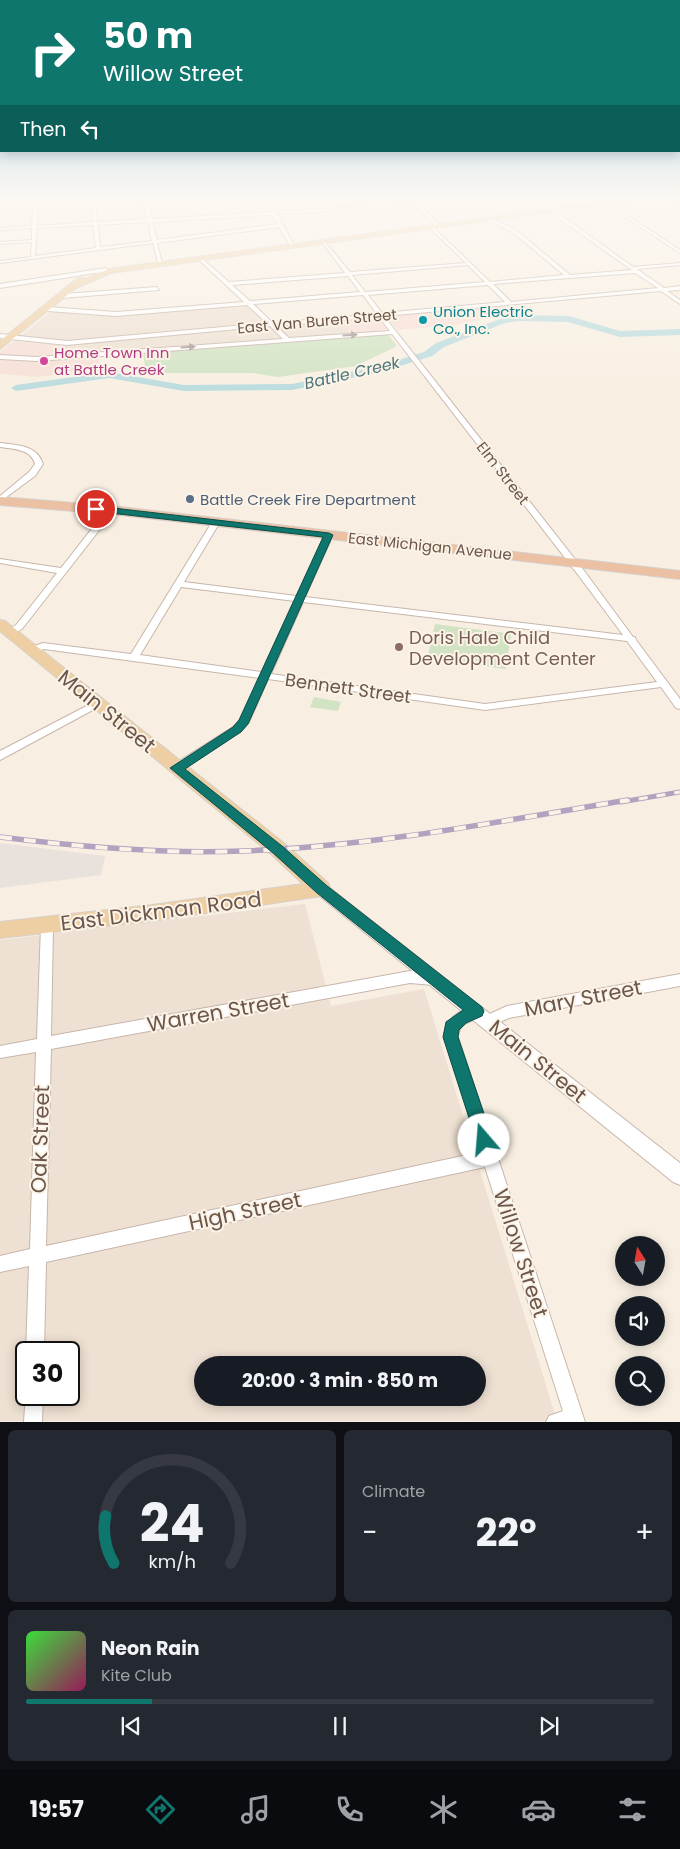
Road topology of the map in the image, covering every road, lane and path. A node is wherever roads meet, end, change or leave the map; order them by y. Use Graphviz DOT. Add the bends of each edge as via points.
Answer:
graph roads {
  1 [pos="136,266"];
  2 [pos="209,266"];
  3 [pos="342,266"];
  4 [pos="440,266"];
  5 [pos="471,266"];
  6 [pos="556,266"];
  7 [pos="630,266"];
  8 [pos="658,266"];
  9 [pos="634,269"];
  10 [pos="104,271"];
  11 [pos="348,274"];
  12 [pos="568,276"];
  13 [pos="488,283"];
  14 [pos="228,284"];
  15 [pos="0,286"];
  16 [pos="680,288"];
  17 [pos="157,289"];
  18 [pos="664,290"];
  19 [pos="364,293"];
  20 [pos="63,296"];
  21 [pos="680,302"];
  22 [pos="249,303"];
  23 [pos="510,304"];
  24 [pos="48,309"];
  25 [pos="381,315"];
  26 [pos="272,325"];
  27 [pos="394,332"];
  28 [pos="0,336"];
  29 [pos="10,339"];
  30 [pos="288,340"];
  31 [pos="0,346"];
  32 [pos="0,357"];
  33 [pos="0,445"];
  34 [pos="1,500"];
  35 [pos="111,510"];
  36 [pos="216,522"];
  37 [pos="329,535"];
  38 [pos="0,561"];
  39 [pos="573,562"];
  40 [pos="62,571"];
  41 [pos="680,575"];
  42 [pos="180,584"];
  43 [pos="299,599"];
  44 [pos="5,628"];
  45 [pos="632,639"];
  46 [pos="32,650"];
  47 [pos="134,657"];
  48 [pos="266,676"];
  49 [pos="664,684"];
  50 [pos="98,703"];
  51 [pos="680,706"];
  52 [pos="0,756"];
  53 [pos="176,768"];
  54 [pos="321,889"];
  55 [pos="47,926"];
  56 [pos="0,930"];
  57 [pos="437,979"];
  58 [pos="680,980"];
  59 [pos="482,1016"];
  60 [pos="43,1045"];
  61 [pos="0,1052"];
  62 [pos="490,1158"];
  63 [pos="680,1175"];
  64 [pos="36,1256"];
  65 [pos="0,1264"];
  66 [pos="34,1341"];
  67 [pos="34,1406"];
  68 [pos="575,1419"];
  69 [pos="33,1422"];
  70 [pos="555,1422"];
  1 -- 10 [label="main road"];
  2 -- 14 [label="street"];
  3 -- 11 [label="street, Elm Street"];
  4 -- 11 [label="street"];
  5 -- 13 [label="street"];
  6 -- 12 [label="street"];
  7 -- 9 [label="street"];
  8 -- 9 [label="street"];
  9 -- 12 [label="street"];
  9 -- 18 [label="street"];
  10 -- 15 [label="street"];
  10 -- 20 [label="main road"];
  11 -- 14 [label="street"];
  11 -- 19 [label="street, Elm Street"];
  12 -- 13 [label="street"];
  13 -- 19 [label="street"];
  13 -- 23 [label="street"];
  14 -- 22 [label="street"];
  16 -- 18 [label="street, East Van Buren Street"];
  17 -- 20 [label="street"];
  18 -- 21 [label="street"];
  18 -- 23 [label="street, East Van Buren Street"];
  19 -- 22 [label="street"];
  19 -- 25 [label="street, Elm Street"];
  20 -- 24 [label="main road"];
  22 -- 24 [label="street" via="116,314"];
  22 -- 26 [label="street"];
  23 -- 25 [label="street, East Van Buren Street"];
  24 -- 29 [label="main road"];
  25 -- 26 [label="street, East Van Buren Street"];
  25 -- 27 [label="street, Elm Street"];
  26 -- 29 [label="street, East Van Buren Street" via="64,343"];
  26 -- 30 [label="street"];
  30 -- 27 [label="street, one-way"];
  27 -- 39 [label="street, Elm Street"];
  28 -- 29 [label="street, East Van Buren Street"];
  29 -- 31 [label="main road"];
  32 -- 30 [label="street, one-way" via="37,359"];
  33 -- 34 [label="street" via="31,452 39,464"];
  34 -- 35 [label="highway, East Michigan Avenue"];
  35 -- 36 [label="highway, East Michigan Avenue"];
  35 -- 40 [label="street"];
  36 -- 37 [label="highway, East Michigan Avenue"];
  36 -- 42 [label="street"];
  37 -- 39 [label="highway, East Michigan Avenue"];
  37 -- 43 [label="street"];
  38 -- 40 [label="street"];
  39 -- 41 [label="highway, East Michigan Avenue"];
  39 -- 45 [label="street, Elm Street"];
  40 -- 44 [label="street" via="19,627"];
  42 -- 43 [label="street"];
  42 -- 47 [label="street"];
  43 -- 45 [label="street"];
  43 -- 48 [label="street"];
  44 -- 46 [label="main road, Main Street"];
  45 -- 49 [label="street, Elm Street"];
  46 -- 47 [label="street, Bennett Street" via="43,646"];
  46 -- 50 [label="main road, Main Street"];
  47 -- 48 [label="street, Bennett Street"];
  48 -- 49 [label="street, Bennett Street" via="485,706"];
  48 -- 53 [label="street" via="244,722"];
  49 -- 51 [label="street, Elm Street"];
  50 -- 52 [label="street"];
  50 -- 53 [label="main road, Main Street"];
  53 -- 54 [label="main road, Main Street" via="278,849"];
  54 -- 55 [label="main road, East Dickman Road"];
  54 -- 57 [label="street, Main Street"];
  55 -- 56 [label="main road, East Dickman Road"];
  55 -- 60 [label="street, Oak Street"];
  57 -- 59 [label="street, Main Street"];
  57 -- 60 [label="street, Warren Street" via="410,977"];
  58 -- 59 [label="street, Mary Street"];
  59 -- 62 [label="street, Willow Street" via="461,1018 452,1027 451,1037"];
  59 -- 63 [label="street, Main Street"];
  60 -- 61 [label="street, Warren Street"];
  60 -- 64 [label="street, Oak Street"];
  62 -- 64 [label="street, High Street"];
  62 -- 68 [label="street, Willow Street"];
  64 -- 65 [label="street, High Street"];
  64 -- 66 [label="street, Oak Street"];
  67 -- 69 [label="street"];
  68 -- 70 [label="street"];
}
